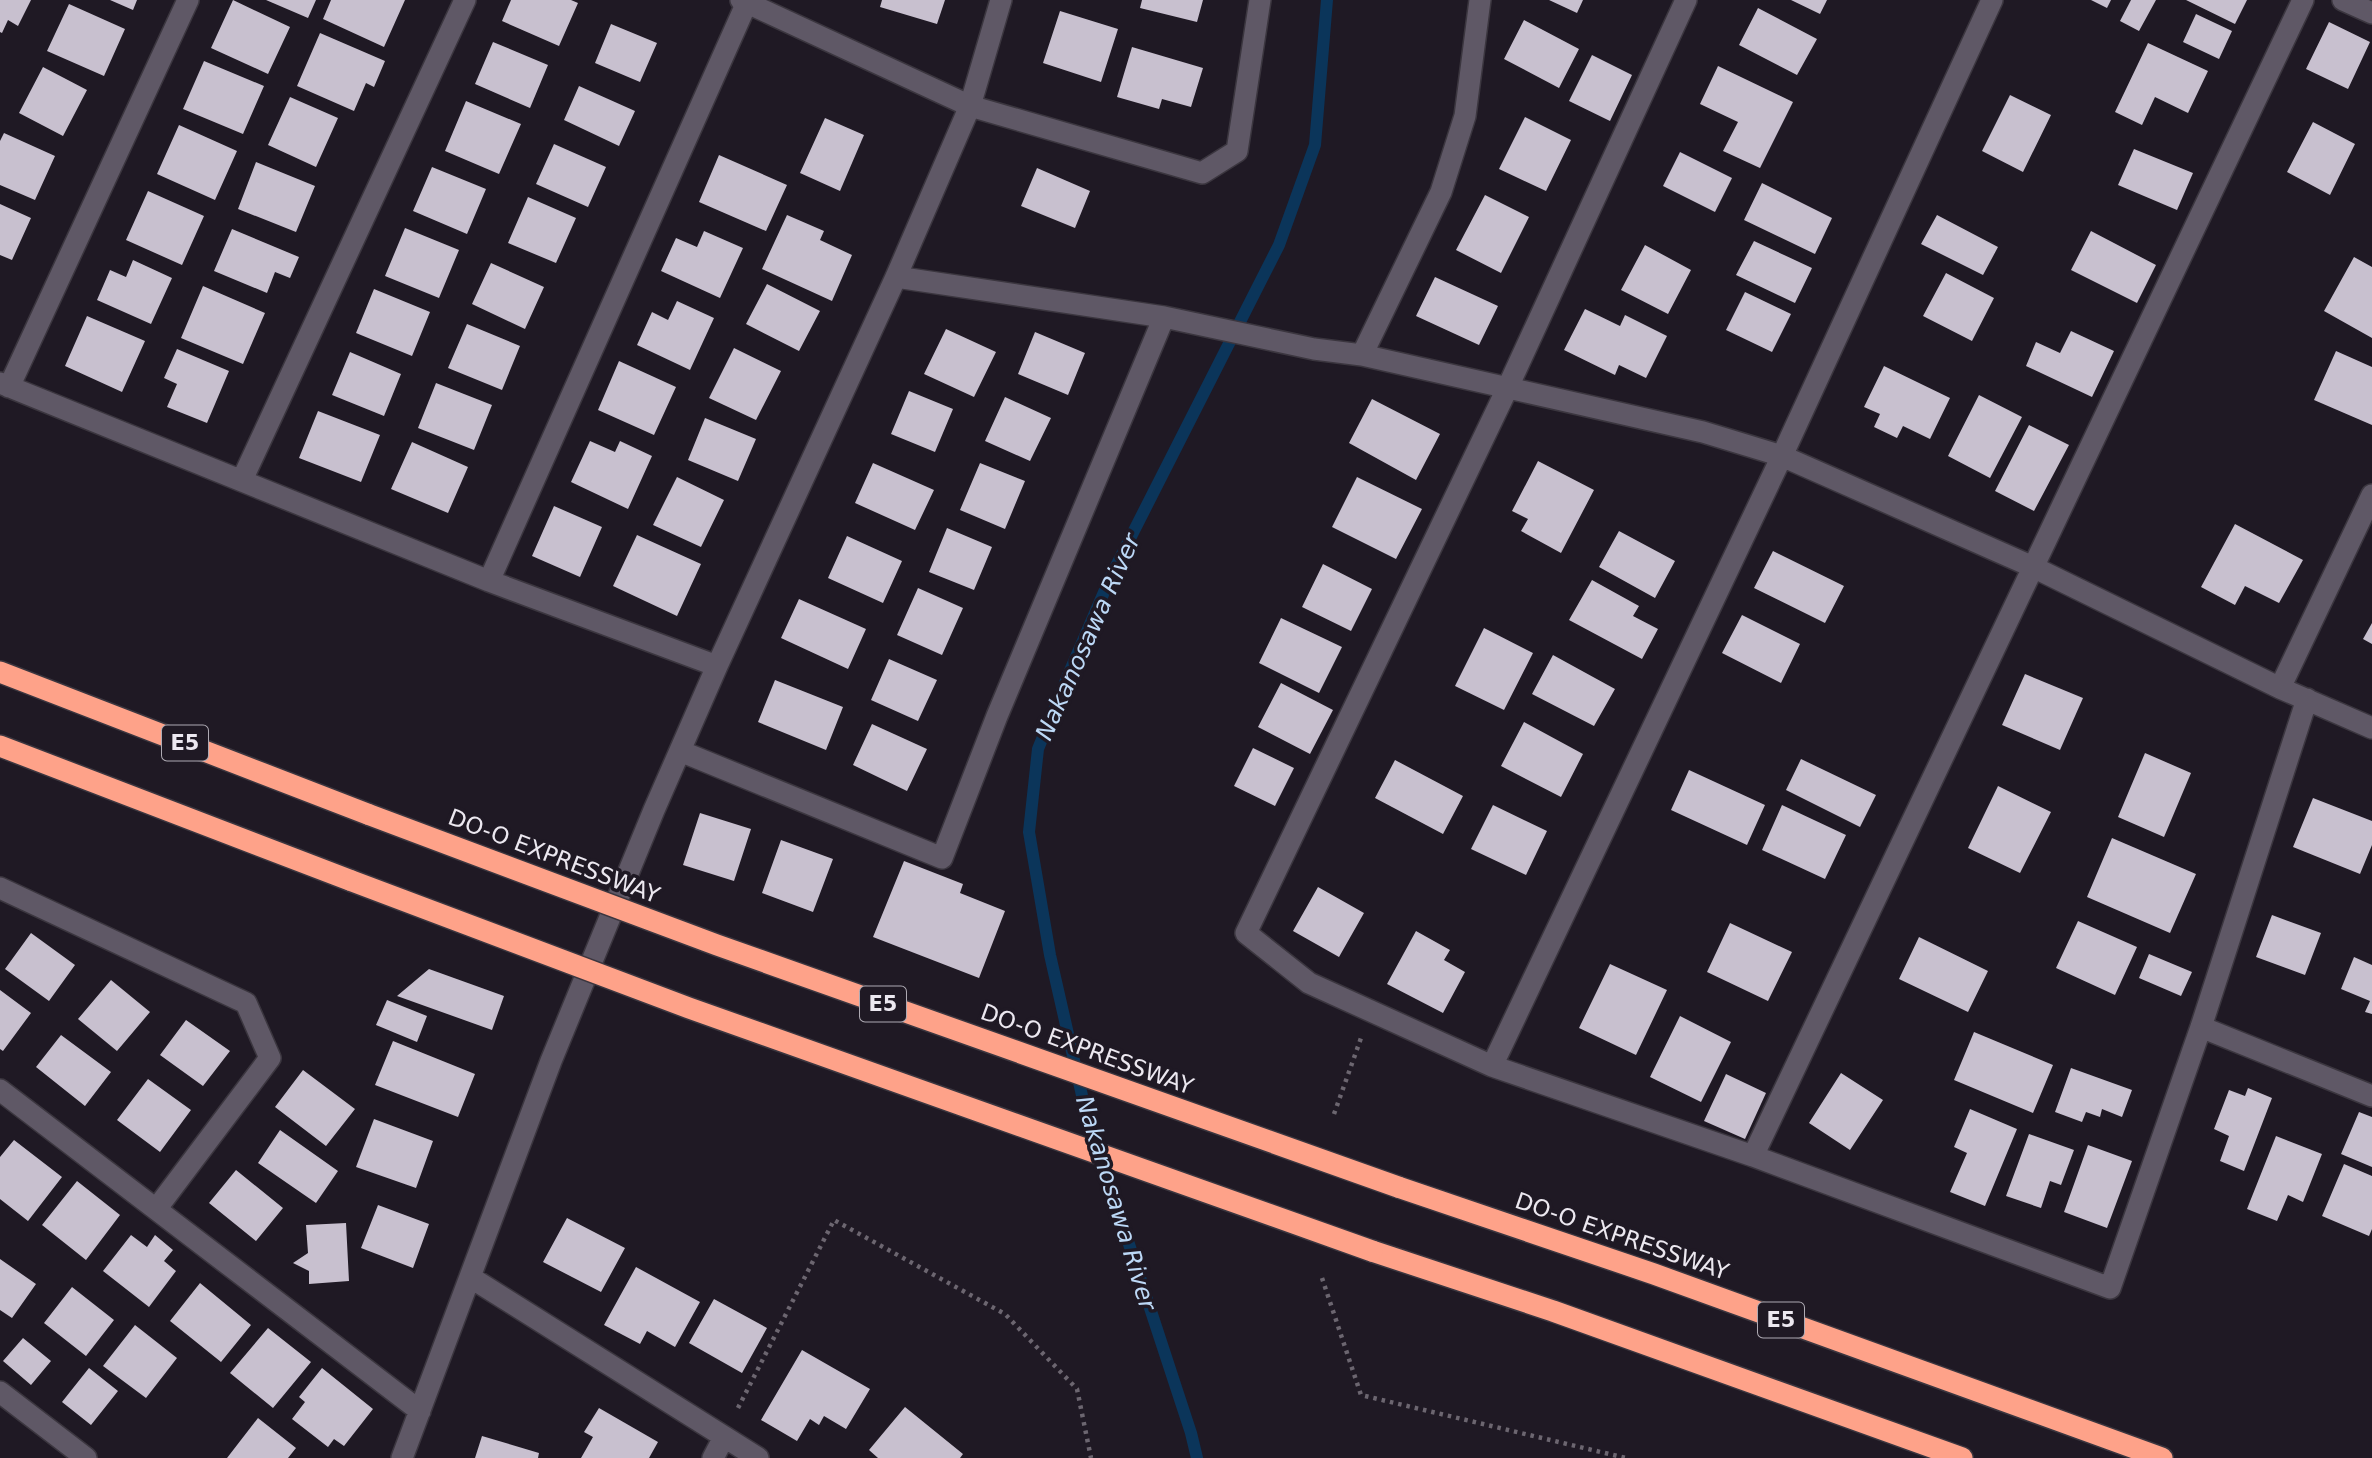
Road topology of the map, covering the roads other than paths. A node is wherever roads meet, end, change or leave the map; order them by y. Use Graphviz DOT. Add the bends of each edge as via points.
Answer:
graph roads {
  1 [pos="188,0"];
  2 [pos="465,0"];
  3 [pos="1001,0"];
  4 [pos="1260,0"];
  5 [pos="1480,0"];
  6 [pos="1686,0"];
  7 [pos="1992,0"];
  8 [pos="2302,0"];
  9 [pos="2343,0"];
  10 [pos="746,1"];
  11 [pos="2372,13"];
  12 [pos="970,106"];
  13 [pos="896,277"];
  14 [pos="1164,317"];
  15 [pos="1362,355"];
  16 [pos="5,385"];
  17 [pos="1507,389"];
  18 [pos="1782,456"];
  19 [pos="243,480"];
  20 [pos="2372,495"];
  21 [pos="2033,567"];
  22 [pos="489,581"];
  23 [pos="717,666"];
  24 [pos="0,672"];
  25 [pos="2280,688"];
  26 [pos="2307,699"];
  27 [pos="2372,728"];
  28 [pos="0,746"];
  29 [pos="680,751"];
  30 [pos="0,888"];
  31 [pos="2201,1027"];
  32 [pos="1492,1066"];
  33 [pos="0,1090"];
  34 [pos="2372,1096"];
  35 [pos="1753,1156"];
  36 [pos="157,1208"];
  37 [pos="470,1277"];
  38 [pos="0,1392"];
  39 [pos="420,1411"];
  40 [pos="724,1437"];
  41 [pos="86,1458"];
  42 [pos="402,1458"];
  43 [pos="713,1458"];
  44 [pos="758,1458"];
  45 [pos="1962,1458"];
  46 [pos="2162,1458"];
  1 -- 16 [label="street"];
  2 -- 19 [label="street"];
  3 -- 12 [label="street"];
  4 -- 12 [label="street" via="1237,151 1202,173"];
  5 -- 15 [label="street" via="1465,116 1441,192"];
  6 -- 17 [label="street"];
  7 -- 18 [label="street"];
  8 -- 21 [label="street"];
  9 -- 11 [label="street"];
  10 -- 12 [label="street"];
  10 -- 22 [label="street"];
  12 -- 13 [label="street"];
  13 -- 14 [label="street"];
  13 -- 23 [label="street"];
  14 -- 15 [label="street"];
  14 -- 29 [label="street" via="997,716 943,858"];
  15 -- 17 [label="street"];
  16 -- 19 [label="street"];
  17 -- 18 [label="street" via="1703,432"];
  17 -- 32 [label="street" via="1246,933 1309,983"];
  18 -- 21 [label="street"];
  18 -- 32 [label="street"];
  19 -- 22 [label="street"];
  20 -- 25 [label="street"];
  21 -- 25 [label="street"];
  21 -- 35 [label="street"];
  22 -- 23 [label="street"];
  23 -- 29 [label="street"];
  24 -- 46 [label="highway, DO-O EXPRESSWAY / E5, bridge" via="717,945"];
  25 -- 26 [label="street"];
  26 -- 27 [label="street"];
  26 -- 31 [label="street"];
  28 -- 45 [label="highway, bridge" via="689,1008"];
  29 -- 37 [label="street" via="551,1061"];
  30 -- 36 [label="street" via="246,1003 270,1058"];
  31 -- 34 [label="street"];
  31 -- 35 [label="street" via="2110,1288"];
  32 -- 35 [label="street"];
  33 -- 36 [label="street"];
  36 -- 39 [label="street"];
  37 -- 39 [label="street"];
  37 -- 40 [label="street"];
  38 -- 41 [label="street"];
  39 -- 42 [label="street"];
  40 -- 43 [label="street"];
  40 -- 44 [label="street"];
}
